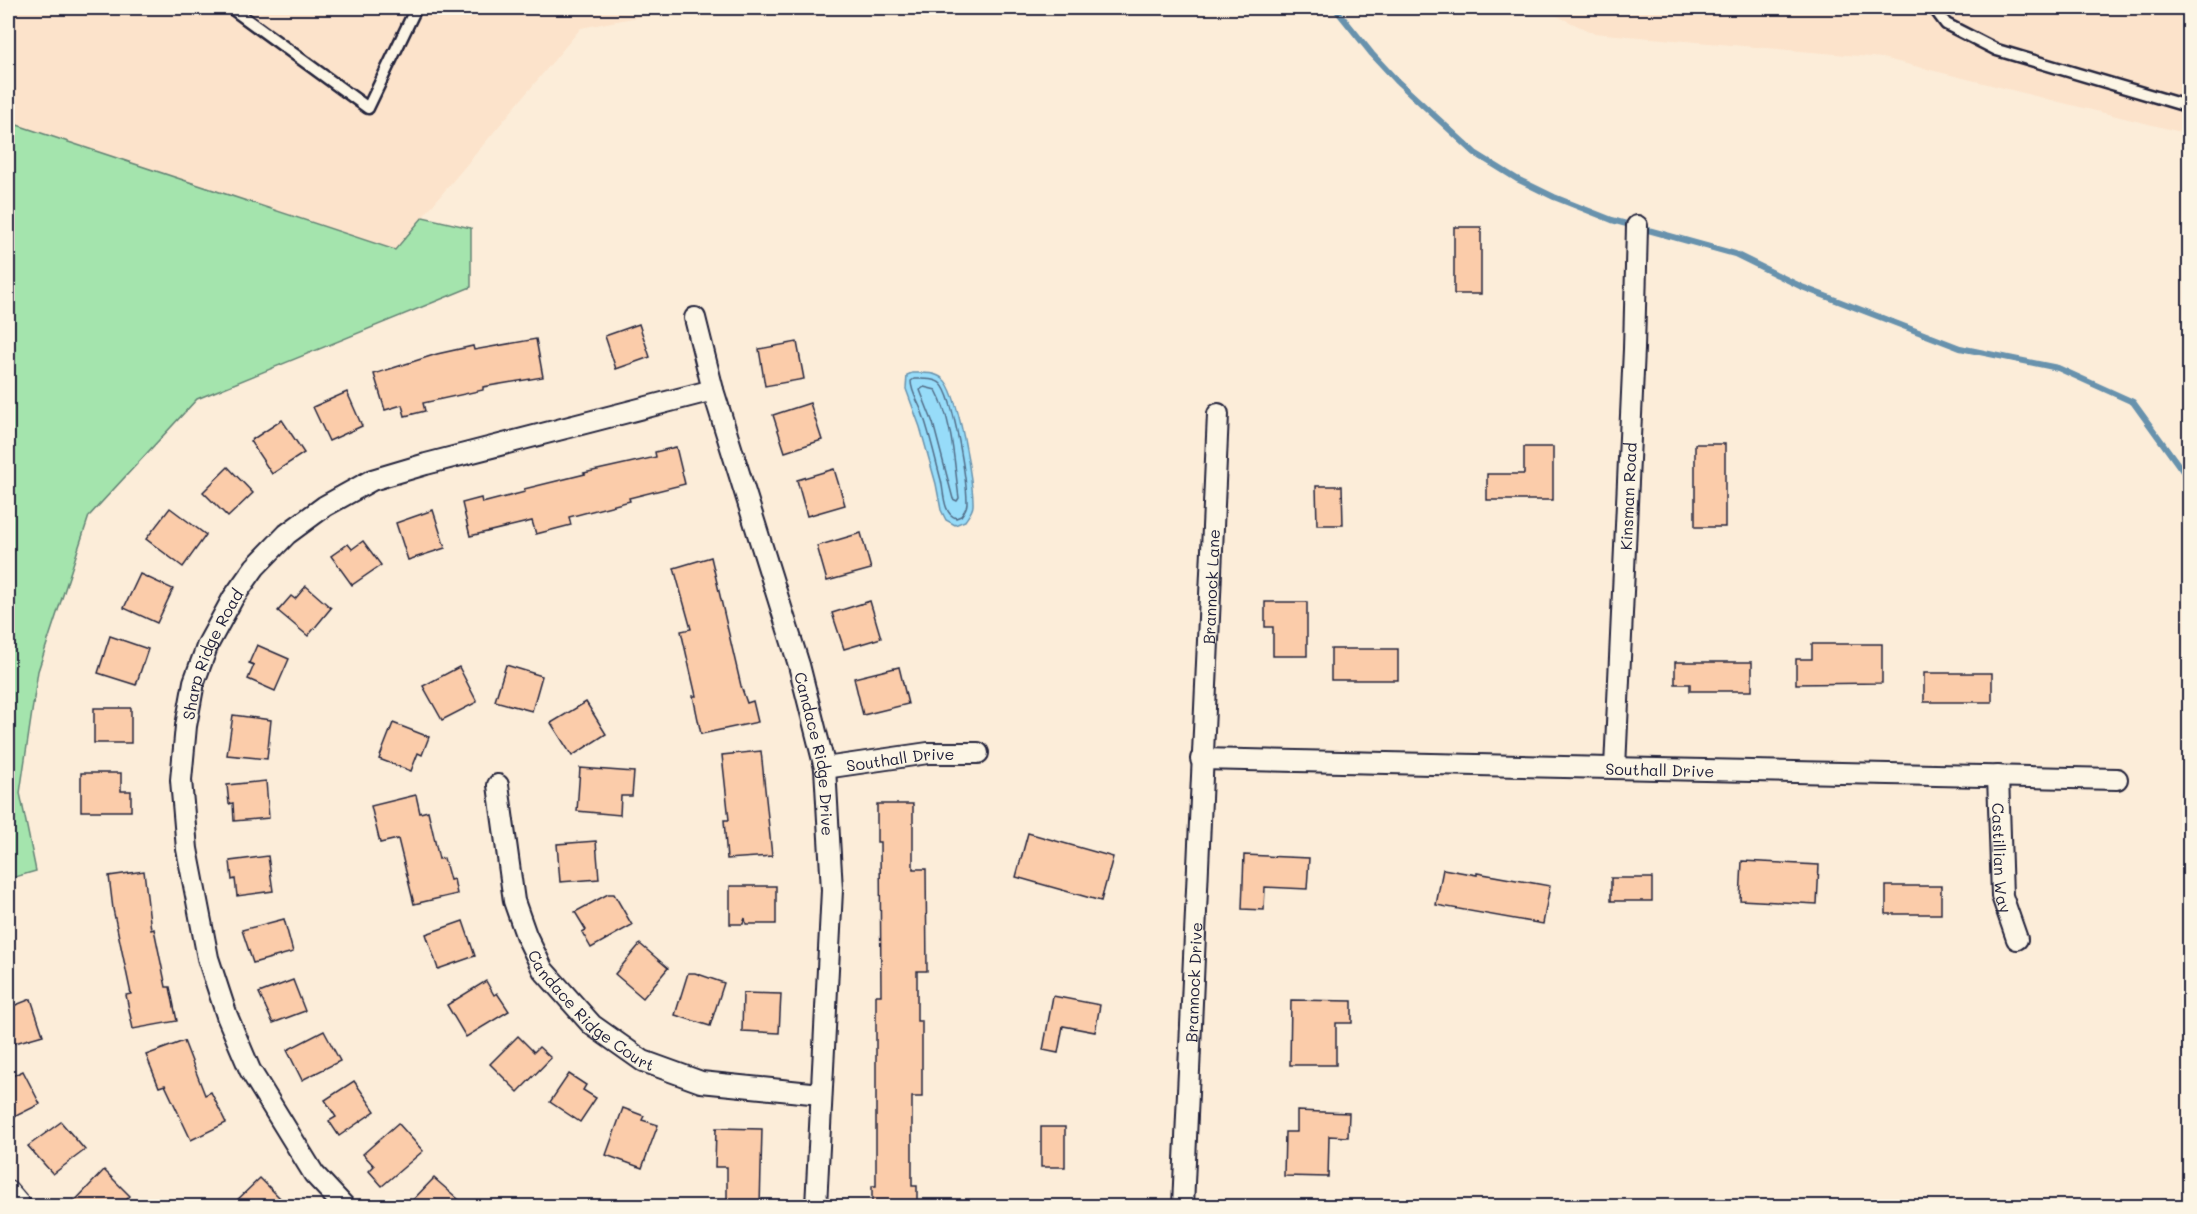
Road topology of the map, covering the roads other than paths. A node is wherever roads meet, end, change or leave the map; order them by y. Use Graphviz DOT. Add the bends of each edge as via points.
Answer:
graph roads {
  1 [pos="231,8"];
  2 [pos="416,8"];
  3 [pos="1934,8"];
  4 [pos="2190,107"];
  5 [pos="1637,226"];
  6 [pos="695,318"];
  7 [pos="714,390"];
  8 [pos="1218,414"];
  9 [pos="978,753"];
  10 [pos="1201,759"];
  11 [pos="825,768"];
  12 [pos="1615,768"];
  13 [pos="1998,776"];
  14 [pos="2117,779"];
  15 [pos="498,785"];
  16 [pos="2018,939"];
  17 [pos="821,1094"];
  18 [pos="8,1191"];
  19 [pos="21,1206"];
  20 [pos="344,1206"];
  21 [pos="816,1206"];
  22 [pos="1183,1206"];
  1 -- 2 [label="lane" via="368,108"];
  3 -- 4 [label="lane" via="1946,24 1997,50"];
  5 -- 12 [label="street, Kinsman Road"];
  6 -- 7 [label="street, Candace Ridge Drive"];
  7 -- 11 [label="street, Candace Ridge Drive" via="799,665"];
  7 -- 20 [label="street, Sharp Ridge Road" via="372,480 325,506 287,534 255,567 208,644 192,693 181,780 187,849 208,958 250,1070 314,1174"];
  8 -- 10 [label="street, Brannock Lane"];
  9 -- 11 [label="street, Southall Drive" via="928,753"];
  10 -- 12 [label="street, Southall Drive"];
  10 -- 22 [label="street, Brannock Drive"];
  11 -- 17 [label="street, Candace Ridge Drive" via="832,890"];
  12 -- 13 [label="street, Southall Drive"];
  13 -- 14 [label="street, Southall Drive"];
  13 -- 16 [label="street, Castillian Way" via="2002,896"];
  15 -- 17 [label="street, Candace Ridge Court" via="514,901 526,935 543,970 592,1025 643,1061 701,1082"];
  17 -- 21 [label="street, Candace Ridge Drive"];
  18 -- 19 [label="street"];
}
